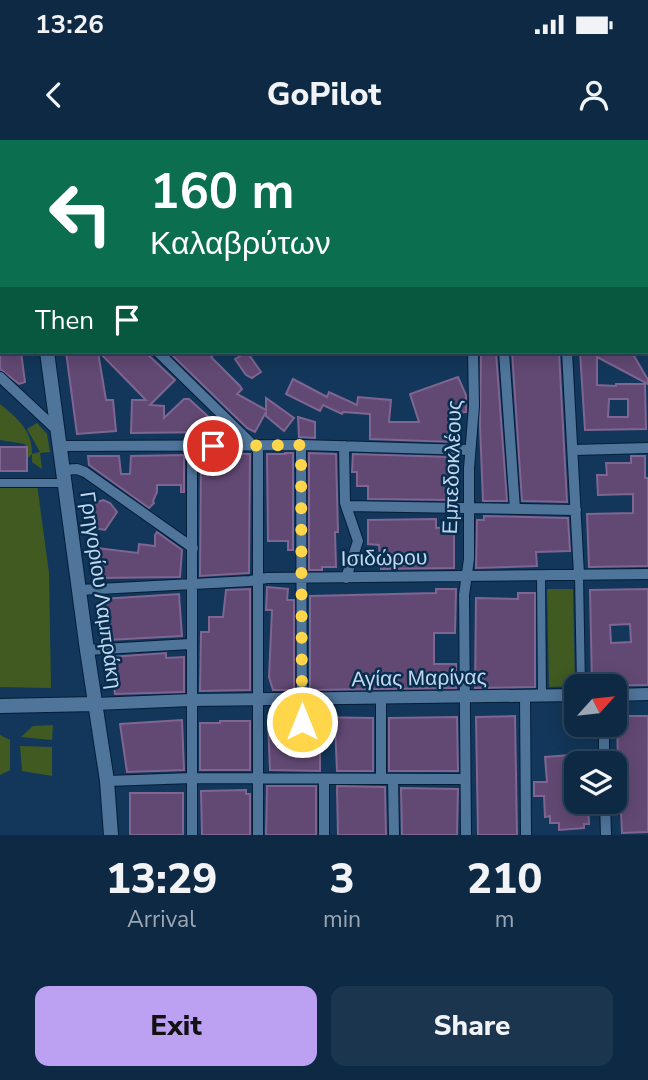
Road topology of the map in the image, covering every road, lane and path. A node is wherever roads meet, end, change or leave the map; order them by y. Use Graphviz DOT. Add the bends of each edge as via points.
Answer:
graph roads {
  1 [pos="47,354"];
  2 [pos="160,354"];
  3 [pos="473,354"];
  4 [pos="504,354"];
  5 [pos="567,354"];
  6 [pos="0,377"];
  7 [pos="58,430"];
  8 [pos="301,445"];
  9 [pos="60,446"];
  10 [pos="192,446"];
  11 [pos="255,446"];
  12 [pos="344,446"];
  13 [pos="648,448"];
  14 [pos="470,450"];
  15 [pos="574,450"];
  16 [pos="64,476"];
  17 [pos="0,483"];
  18 [pos="346,506"];
  19 [pos="469,508"];
  20 [pos="515,509"];
  21 [pos="576,510"];
  22 [pos="193,548"];
  23 [pos="648,574"];
  24 [pos="541,575"];
  25 [pos="579,575"];
  26 [pos="467,576"];
  27 [pos="346,578"];
  28 [pos="302,579"];
  29 [pos="258,580"];
  30 [pos="192,584"];
  31 [pos="79,590"];
  32 [pos="190,644"];
  33 [pos="87,650"];
  34 [pos="581,674"];
  35 [pos="648,694"];
  36 [pos="564,695"];
  37 [pos="627,695"];
  38 [pos="525,696"];
  39 [pos="542,696"];
  40 [pos="464,697"];
  41 [pos="381,698"];
  42 [pos="257,699"];
  43 [pos="302,699"];
  44 [pos="191,700"];
  45 [pos="95,704"];
  46 [pos="0,706"];
  47 [pos="302,745"];
  48 [pos="192,778"];
  49 [pos="257,778"];
  50 [pos="324,779"];
  51 [pos="387,779"];
  52 [pos="465,779"];
  53 [pos="107,781"];
  54 [pos="605,814"];
  55 [pos="111,835"];
  56 [pos="192,835"];
  57 [pos="258,835"];
  58 [pos="324,835"];
  59 [pos="394,835"];
  60 [pos="466,835"];
  61 [pos="526,835"];
  62 [pos="606,835"];
  1 -- 7 [label="main road, Γρηγορίου Λαμπράκη"];
  2 -- 11 [label="street"];
  3 -- 14 [label="street, Εμπεδοκλέους"];
  4 -- 20 [label="street"];
  5 -- 15 [label="street"];
  6 -- 7 [label="street"];
  7 -- 9 [label="main road, Γρηγορίου Λαμπράκη"];
  8 -- 11 [label="street"];
  8 -- 12 [label="street"];
  8 -- 28 [label="street"];
  9 -- 10 [label="street"];
  9 -- 16 [label="main road, Γρηγορίου Λαμπράκη"];
  10 -- 11 [label="street"];
  10 -- 22 [label="street"];
  11 -- 29 [label="street" via="259,456"];
  12 -- 14 [label="street"];
  12 -- 18 [label="street"];
  13 -- 15 [label="street"];
  14 -- 19 [label="street, Εμπεδοκλέους"];
  15 -- 21 [label="street"];
  16 -- 17 [label="street"];
  16 -- 22 [label="street" via="77,469 85,472"];
  16 -- 31 [label="main road, Γρηγορίου Λαμπράκη"];
  18 -- 19 [label="street"];
  18 -- 27 [label="street" via="358,541"];
  19 -- 20 [label="street"];
  19 -- 26 [label="street, Εμπεδοκλέους"];
  20 -- 21 [label="street"];
  21 -- 25 [label="street"];
  22 -- 30 [label="street"];
  23 -- 25 [label="street, Ισιδώρου"];
  24 -- 25 [label="street, Ισιδώρου"];
  24 -- 26 [label="street, Ισιδώρου"];
  24 -- 39 [label="street"];
  25 -- 34 [label="street"];
  26 -- 27 [label="street, Ισιδώρου"];
  26 -- 40 [label="street, Εμπεδοκλέους"];
  27 -- 28 [label="street, Ισιδώρου"];
  28 -- 29 [label="street, Ισιδώρου"];
  28 -- 43 [label="street"];
  29 -- 30 [label="street, Ισιδώρου"];
  29 -- 42 [label="street"];
  30 -- 31 [label="street, Ισιδώρου"];
  30 -- 32 [label="street"];
  31 -- 33 [label="main road, Γρηγορίου Λαμπράκη"];
  32 -- 33 [label="street"];
  32 -- 44 [label="street"];
  33 -- 45 [label="main road, Γρηγορίου Λαμπράκη"];
  35 -- 37 [label="street"];
  36 -- 39 [label="street, Αγίας Μαρίνας"];
  38 -- 39 [label="street, Αγίας Μαρίνας"];
  38 -- 40 [label="street, Αγίας Μαρίνας"];
  38 -- 61 [label="street"];
  40 -- 41 [label="street, Αγίας Μαρίνας"];
  40 -- 52 [label="street, Εμπεδοκλέους"];
  41 -- 43 [label="street, Αγίας Μαρίνας"];
  41 -- 51 [label="street"];
  42 -- 43 [label="street, Αγίας Μαρίνας"];
  42 -- 44 [label="street, Αγίας Μαρίνας"];
  42 -- 49 [label="street"];
  43 -- 47 [label="street"];
  44 -- 45 [label="street, Αγίας Μαρίνας"];
  44 -- 48 [label="street"];
  45 -- 46 [label="main road"];
  45 -- 53 [label="main road, Γρηγορίου Λαμπράκη"];
  48 -- 49 [label="street"];
  48 -- 53 [label="street"];
  48 -- 56 [label="street"];
  49 -- 50 [label="street"];
  49 -- 57 [label="street"];
  50 -- 51 [label="street"];
  50 -- 58 [label="street"];
  51 -- 52 [label="street"];
  51 -- 59 [label="street"];
  52 -- 60 [label="street, Εμπεδοκλέους"];
  53 -- 55 [label="main road, Γρηγορίου Λαμπράκη"];
  54 -- 62 [label="street"];
}
